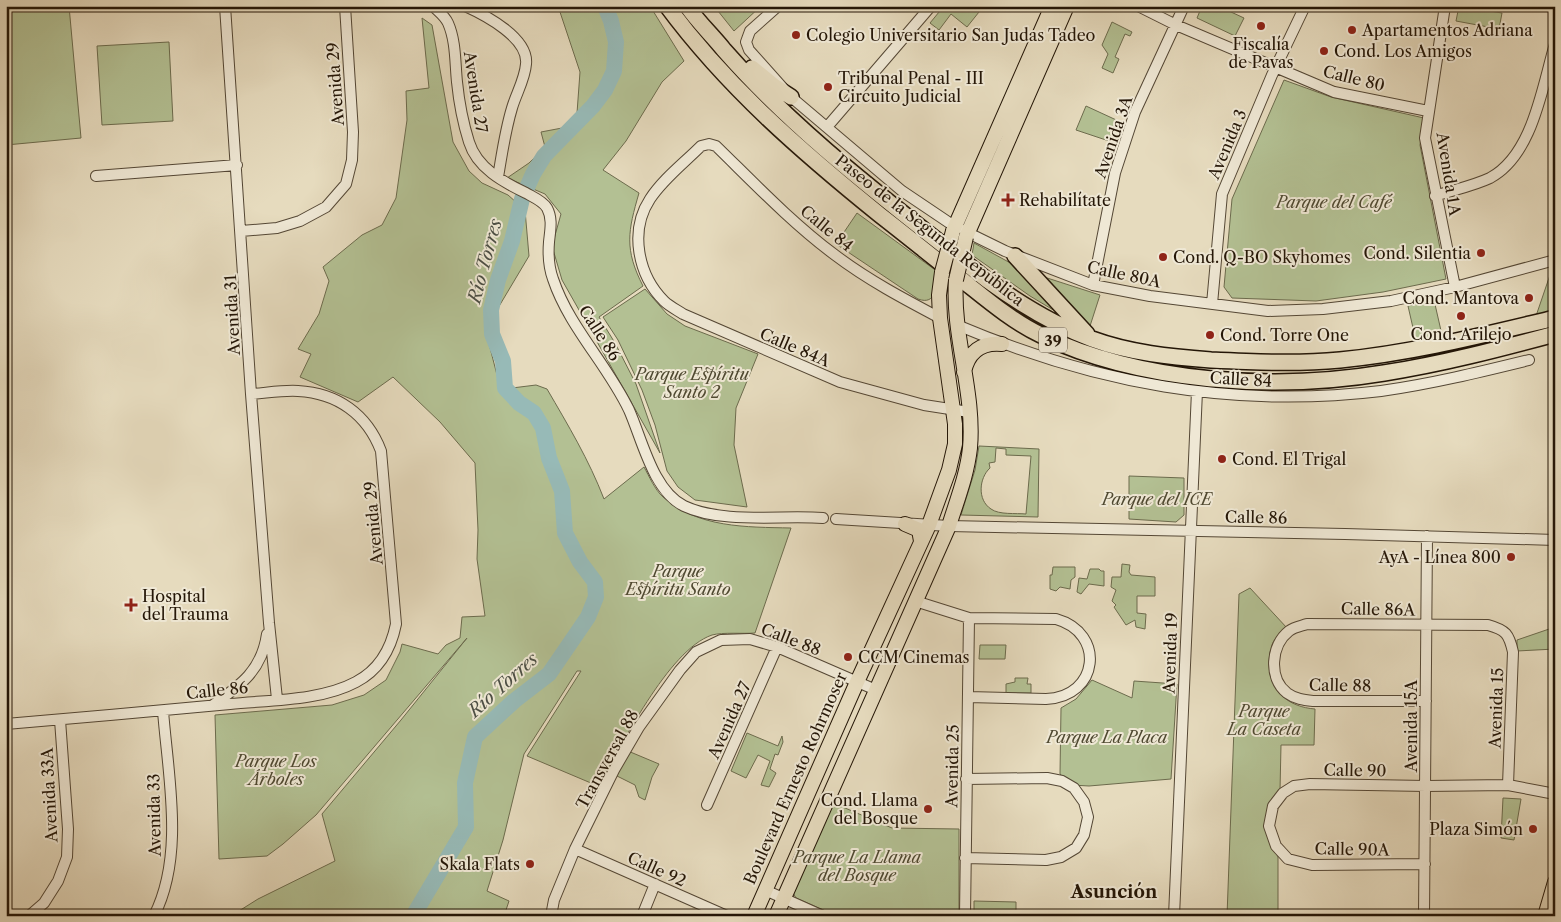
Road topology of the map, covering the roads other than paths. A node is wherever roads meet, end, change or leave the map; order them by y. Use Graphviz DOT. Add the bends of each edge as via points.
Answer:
graph roads {
  1 [pos="225,6"];
  2 [pos="345,6"];
  3 [pos="432,6"];
  4 [pos="465,6"];
  5 [pos="668,6"];
  6 [pos="687,6"];
  7 [pos="778,6"];
  8 [pos="931,6"];
  9 [pos="1052,6"];
  10 [pos="1067,6"];
  11 [pos="1138,6"];
  12 [pos="1184,6"];
  13 [pos="1305,6"];
  14 [pos="1445,6"];
  15 [pos="1176,25"];
  16 [pos="712,35"];
  17 [pos="1555,44"];
  18 [pos="1276,68"];
  19 [pos="791,97"];
  20 [pos="1428,110"];
  21 [pos="827,127"];
  22 [pos="709,144"];
  23 [pos="237,165"];
  24 [pos="96,176"];
  25 [pos="498,177"];
  26 [pos="1435,196"];
  27 [pos="540,201"];
  28 [pos="953,228"];
  29 [pos="241,231"];
  30 [pos="967,235"];
  31 [pos="1015,256"];
  32 [pos="1555,260"];
  33 [pos="942,273"];
  34 [pos="1093,285"];
  35 [pos="1454,287"];
  36 [pos="1212,304"];
  37 [pos="940,318"];
  38 [pos="1555,318"];
  39 [pos="957,325"];
  40 [pos="1555,334"];
  41 [pos="1092,339"];
  42 [pos="1555,339"];
  43 [pos="1526,342"];
  44 [pos="1002,344"];
  45 [pos="1529,360"];
  46 [pos="964,372"];
  47 [pos="1197,392"];
  48 [pos="251,394"];
  49 [pos="954,409"];
  50 [pos="969,412"];
  51 [pos="823,518"];
  52 [pos="836,519"];
  53 [pos="905,524"];
  54 [pos="929,524"];
  55 [pos="949,526"];
  56 [pos="1190,531"];
  57 [pos="1427,536"];
  58 [pos="1555,540"];
  59 [pos="922,541"];
  60 [pos="915,601"];
  61 [pos="969,618"];
  62 [pos="269,623"];
  63 [pos="396,624"];
  64 [pos="1426,625"];
  65 [pos="1505,633"];
  66 [pos="721,640"];
  67 [pos="777,647"];
  68 [pos="1274,665"];
  69 [pos="856,682"];
  70 [pos="876,690"];
  71 [pos="968,697"];
  72 [pos="278,699"];
  73 [pos="1426,701"];
  74 [pos="212,705"];
  75 [pos="163,711"];
  76 [pos="60,720"];
  77 [pos="6,724"];
  78 [pos="966,779"];
  79 [pos="1508,785"];
  80 [pos="1426,786"];
  81 [pos="1555,794"];
  82 [pos="707,805"];
  83 [pos="1269,826"];
  84 [pos="575,849"];
  85 [pos="966,858"];
  86 [pos="1425,864"];
  87 [pos="1555,882"];
  88 [pos="655,884"];
  89 [pos="765,890"];
  90 [pos="783,899"];
  91 [pos="29,916"];
  92 [pos="154,916"];
  93 [pos="550,916"];
  94 [pos="642,916"];
  95 [pos="727,916"];
  96 [pos="754,916"];
  97 [pos="776,916"];
  98 [pos="823,916"];
  99 [pos="965,916"];
  100 [pos="1174,916"];
  101 [pos="1424,916"];
  102 [pos="1545,916"];
  1 -- 23 [label="street, Avenida 31"];
  2 -- 29 [label="street, Avenida 29" via="353,132 352,160 346,184 326,207 300,221 277,228"];
  3 -- 25 [label="street, Avenida 27" via="447,21 451,33 470,144 486,170"];
  4 -- 25 [label="street" via="503,27 518,42 526,58"];
  5 -- 43 [label="highway, Paseo de la Segunda República / 39" via="732,84 818,164 1001,310 1038,334 1073,349 1156,372 1296,382 1385,373"];
  6 -- 16 [label="highway, Paseo de la Segunda República / 39"];
  7 -- 19 [label="street, Calle 80A" via="750,32 746,42 749,50"];
  8 -- 21 [label="street"];
  9 -- 28 [label="main road, Boulevard Ernesto Rohrmoser"];
  10 -- 30 [label="main road"];
  11 -- 15 [label="street, Calle 80"];
  12 -- 15 [label="street, Avenida 3A"];
  13 -- 18 [label="street, Avenida 3"];
  14 -- 20 [label="street, Avenida 1A"];
  15 -- 18 [label="street, Calle 80"];
  15 -- 34 [label="street, Avenida 3A" via="1135,112 1115,173"];
  16 -- 19 [label="highway"];
  16 -- 41 [label="highway, Paseo de la Segunda República / 39" via="786,115 987,280 1050,321"];
  17 -- 26 [label="street" via="1532,125 1516,155 1491,177"];
  18 -- 20 [label="street, Calle 80" via="1334,92"];
  18 -- 36 [label="street, Avenida 3" via="1222,194"];
  19 -- 21 [label="street, Calle 80A"];
  20 -- 26 [label="street, Avenida 1A" via="1425,138"];
  21 -- 28 [label="street, Calle 80A" via="902,191"];
  22 -- 37 [label="street, Calle 84" via="716,146 834,254 890,292"];
  22 -- 49 [label="street, Calle 84A" via="701,146 663,183 640,220 640,260 648,282 665,302 691,318 840,382 904,401"];
  23 -- 24 [label="street"];
  23 -- 29 [label="street, Avenida 31"];
  25 -- 27 [label="street, Avenida 27"];
  26 -- 35 [label="street, Avenida 1A"];
  27 -- 51 [label="street, Calle 86" via="550,215 550,262 561,301 616,388 655,476 671,495 694,511 723,516"];
  28 -- 30 [label="street, Calle 80A"];
  28 -- 33 [label="main road, Boulevard Ernesto Rohrmoser, bridge"];
  29 -- 48 [label="street, Avenida 31"];
  30 -- 31 [label="street, Calle 80A"];
  30 -- 39 [label="main road, bridge" via="956,280"];
  31 -- 34 [label="street, Calle 80A"];
  31 -- 41 [label="highway"];
  32 -- 35 [label="street, Calle 80A"];
  33 -- 37 [label="main road, Boulevard Ernesto Rohrmoser"];
  33 -- 39 [label="main road" via="949,319"];
  34 -- 36 [label="street, Calle 80A"];
  35 -- 36 [label="street, Calle 80A" via="1391,301 1323,309 1268,311"];
  37 -- 49 [label="main road, Boulevard Ernesto Rohrmoser"];
  38 -- 41 [label="highway, Paseo de la Segunda República / 39" via="1424,348 1338,360 1245,362 1193,358 1158,355"];
  39 -- 44 [label="street, Calle 84"];
  39 -- 46 [label="main road"];
  40 -- 43 [label="highway, Paseo de la Segunda República / 39"];
  42 -- 43 [label="highway"];
  44 -- 46 [label="main road" via="987,344 974,352"];
  44 -- 47 [label="street, Calle 84" via="1088,371"];
  45 -- 47 [label="street, Calle 84" via="1416,386 1343,394 1270,396"];
  46 -- 50 [label="main road"];
  47 -- 56 [label="street, Avenida 19"];
  48 -- 62 [label="street, Avenida 31"];
  48 -- 63 [label="street, Avenida 29" via="298,391 320,394 342,402 366,422 375,435 381,450"];
  49 -- 50 [label="street, Calle 84A"];
  49 -- 54 [label="main road, Boulevard Ernesto Rohrmoser" via="955,444"];
  50 -- 55 [label="main road" via="970,448"];
  52 -- 53 [label="street, Calle 86"];
  53 -- 54 [label="street, Calle 86"];
  53 -- 59 [label="main road" via="919,530"];
  54 -- 55 [label="street, Calle 86"];
  54 -- 59 [label="main road, Boulevard Ernesto Rohrmoser"];
  55 -- 56 [label="street, Calle 86"];
  55 -- 60 [label="main road"];
  56 -- 57 [label="street, Calle 86"];
  56 -- 100 [label="street, Avenida 19"];
  57 -- 58 [label="street, Calle 86"];
  57 -- 64 [label="street, Avenida 15A"];
  59 -- 69 [label="main road, Boulevard Ernesto Rohrmoser"];
  60 -- 61 [label="street"];
  60 -- 70 [label="main road"];
  61 -- 71 [label="street, Avenida 25"];
  61 -- 71 [label="street" via="1065,621 1082,635 1090,659 1083,681 1068,695 1057,698"];
  62 -- 72 [label="street, Avenida 31"];
  62 -- 74 [label="street, Avenida 31" via="260,658 249,676"];
  63 -- 72 [label="street, Calle 86" via="388,650 358,681 324,694"];
  64 -- 65 [label="street, Calle 86A" via="1488,625"];
  64 -- 68 [label="street, Calle 86A" via="1307,624 1283,637 1275,649"];
  64 -- 73 [label="street, Avenida 15A"];
  65 -- 79 [label="street, Avenida 15" via="1513,652"];
  66 -- 67 [label="street, Calle 88" via="750,639"];
  66 -- 84 [label="street, Transversal 88" via="696,652 639,728"];
  67 -- 69 [label="street, Calle 88"];
  67 -- 82 [label="street, Avenida 27"];
  68 -- 73 [label="street, Calle 88" via="1279,684 1297,699"];
  69 -- 70 [label="street, Calle 88"];
  69 -- 89 [label="main road, Boulevard Ernesto Rohrmoser"];
  70 -- 90 [label="main road"];
  71 -- 78 [label="street, Avenida 25"];
  72 -- 74 [label="street, Calle 86"];
  73 -- 80 [label="street, Avenida 15A"];
  74 -- 75 [label="street, Calle 86"];
  75 -- 76 [label="street, Calle 86"];
  75 -- 92 [label="street, Avenida 33" via="172,818 171,857 161,903"];
  76 -- 77 [label="street, Calle 86"];
  76 -- 91 [label="street, Avenida 33A" via="67,857 58,881 44,903"];
  78 -- 85 [label="street, Avenida 25"];
  78 -- 85 [label="street" via="1047,778 1062,781 1074,788 1084,802 1088,817 1084,835 1076,848 1061,857 1046,860"];
  79 -- 80 [label="street, Calle 90"];
  79 -- 81 [label="street, Calle 90"];
  80 -- 83 [label="street, Calle 90" via="1294,786 1283,793 1273,806"];
  80 -- 86 [label="street, Avenida 15A"];
  83 -- 86 [label="street, Calle 90A" via="1276,846 1288,859 1312,865"];
  84 -- 88 [label="street, Calle 92"];
  84 -- 93 [label="street, Transversal 88"];
  85 -- 99 [label="street, Avenida 25"];
  86 -- 101 [label="street, Avenida 15A"];
  87 -- 102 [label="main road"];
  88 -- 94 [label="street"];
  88 -- 95 [label="street, Calle 92"];
  89 -- 90 [label="street"];
  89 -- 96 [label="main road, Boulevard Ernesto Rohrmoser"];
  90 -- 97 [label="main road"];
  90 -- 98 [label="street"];
}
